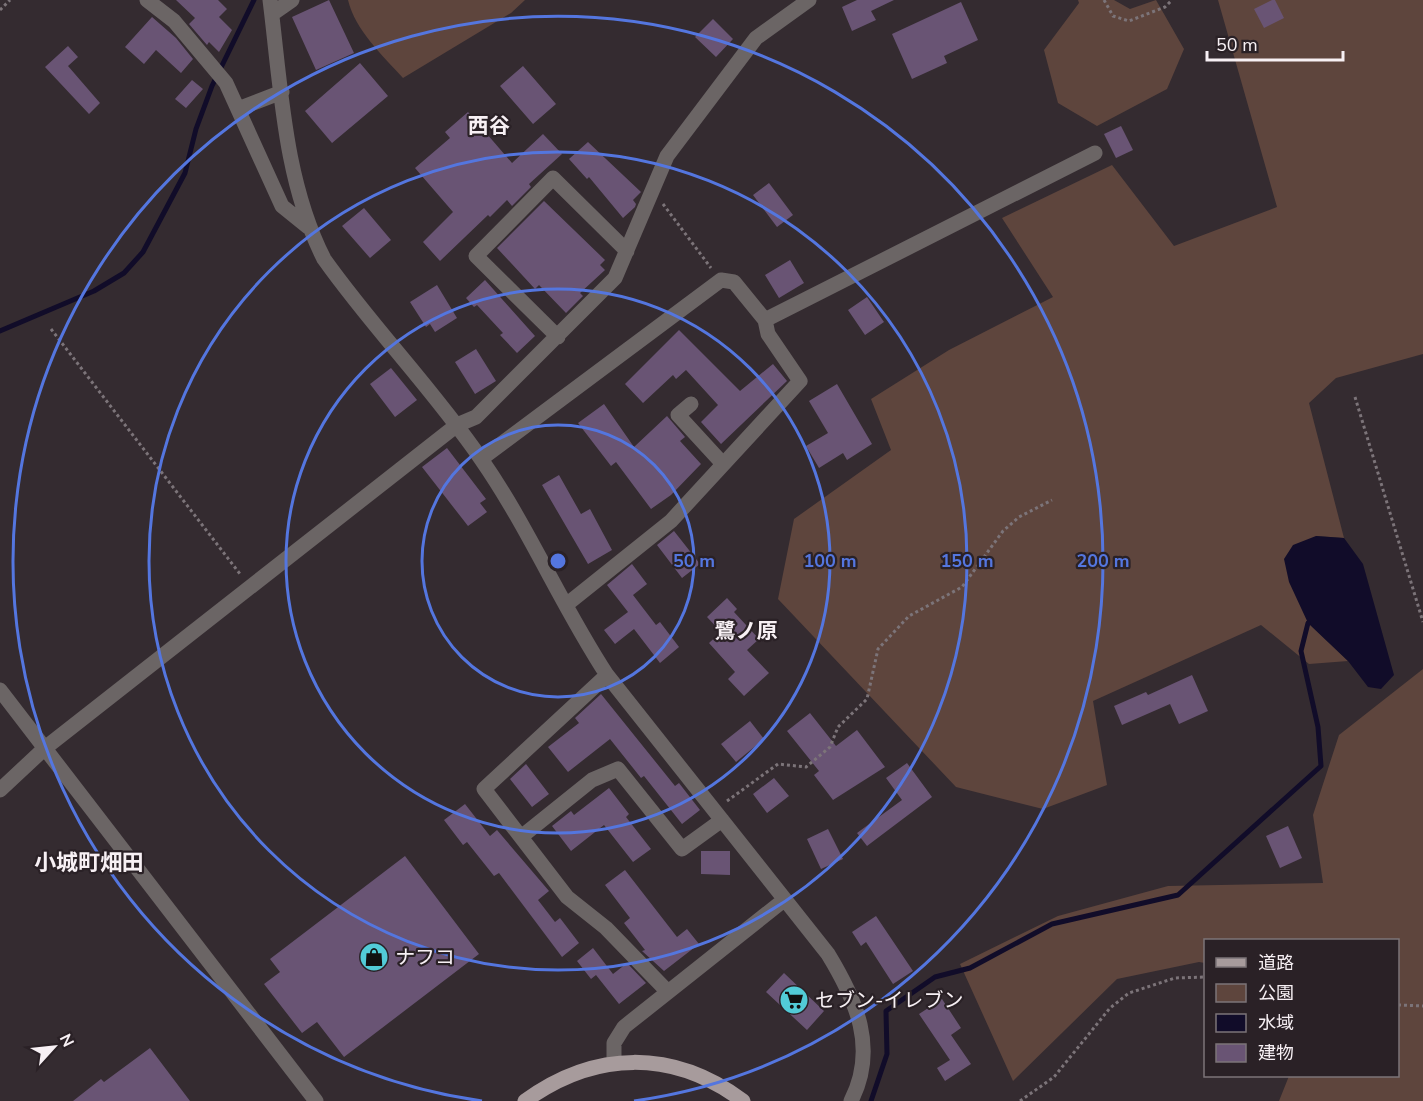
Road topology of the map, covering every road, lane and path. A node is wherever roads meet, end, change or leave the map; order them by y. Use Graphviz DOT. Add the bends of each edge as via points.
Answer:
graph roads {
  1 [pos="10,0"];
  2 [pos="147,0"];
  3 [pos="292,0"];
  4 [pos="808,0"];
  5 [pos="1104,0"];
  6 [pos="1172,0"];
  7 [pos="271,7"];
  8 [pos="0,10"];
  9 [pos="282,92"];
  10 [pos="238,109"];
  11 [pos="1095,153"];
  12 [pos="653,191"];
  13 [pos="308,227"];
  14 [pos="627,251"];
  15 [pos="721,280"];
  16 [pos="765,320"];
  17 [pos="51,328"];
  18 [pos="558,338"];
  19 [pos="1355,397"];
  20 [pos="691,404"];
  21 [pos="457,425"];
  22 [pos="481,459"];
  23 [pos="723,464"];
  24 [pos="1052,500"];
  25 [pos="250,587"];
  26 [pos="566,605"];
  27 [pos="1423,622"];
  28 [pos="607,675"];
  29 [pos="0,690"];
  30 [pos="45,748"];
  31 [pos="0,790"];
  32 [pos="718,815"];
  33 [pos="521,837"];
  34 [pos="784,900"];
  35 [pos="1204,977"];
  36 [pos="668,992"];
  37 [pos="1399,1005"];
  38 [pos="1423,1006"];
  39 [pos="614,1062"];
  40 [pos="316,1101"];
  41 [pos="525,1101"];
  42 [pos="743,1101"];
  43 [pos="851,1101"];
  44 [pos="1020,1101"];
  1 -- 8 [label="path"];
  2 -- 10 [label="street" via="174,21 214,68"];
  3 -- 7 [label="street"];
  4 -- 12 [label="street" via="756,38 667,156"];
  5 -- 6 [label="path" via="1113,16 1129,21"];
  7 -- 9 [label="street"];
  9 -- 10 [label="street"];
  9 -- 13 [label="street" via="296,191"];
  10 -- 13 [label="street" via="282,206"];
  11 -- 16 [label="street"];
  12 -- 14 [label="street"];
  12 -- 15 [label="path"];
  13 -- 21 [label="street" via="347,291"];
  14 -- 18 [label="street" via="615,278"];
  14 -- 18 [label="street" via="553,178 476,256"];
  15 -- 16 [label="street" via="734,282"];
  15 -- 22 [label="street"];
  16 -- 23 [label="street" via="768,334 800,381"];
  17 -- 25 [label="path"];
  18 -- 21 [label="street" via="476,417"];
  19 -- 27 [label="path"];
  20 -- 23 [label="street" via="678,415"];
  21 -- 22 [label="street"];
  21 -- 25 [label="street"];
  22 -- 26 [label="street" via="515,509"];
  23 -- 26 [label="street" via="670,521"];
  24 -- 32 [label="path" via="1019,517 1003,531 962,587 909,616 878,650 867,699 838,727 830,747 806,767 778,764"];
  25 -- 30 [label="street"];
  26 -- 28 [label="street"];
  28 -- 32 [label="street"];
  28 -- 33 [label="street" via="484,789"];
  29 -- 30 [label="street"];
  30 -- 31 [label="street"];
  30 -- 40 [label="street"];
  32 -- 33 [label="street" via="682,849 618,769 592,780"];
  32 -- 34 [label="street"];
  33 -- 36 [label="street" via="567,897 606,928"];
  34 -- 36 [label="street"];
  34 -- 43 [label="street" via="828,954 860,1014 864,1055"];
  35 -- 44 [label="path" via="1175,978 1130,993 1110,1008 1054,1077"];
  36 -- 39 [label="street" via="624,1027 614,1043"];
  37 -- 38 [label="path"];
  39 -- 41 [label="main road" via="581,1069"];
  39 -- 42 [label="main road" via="677,1066 711,1080"];
}
